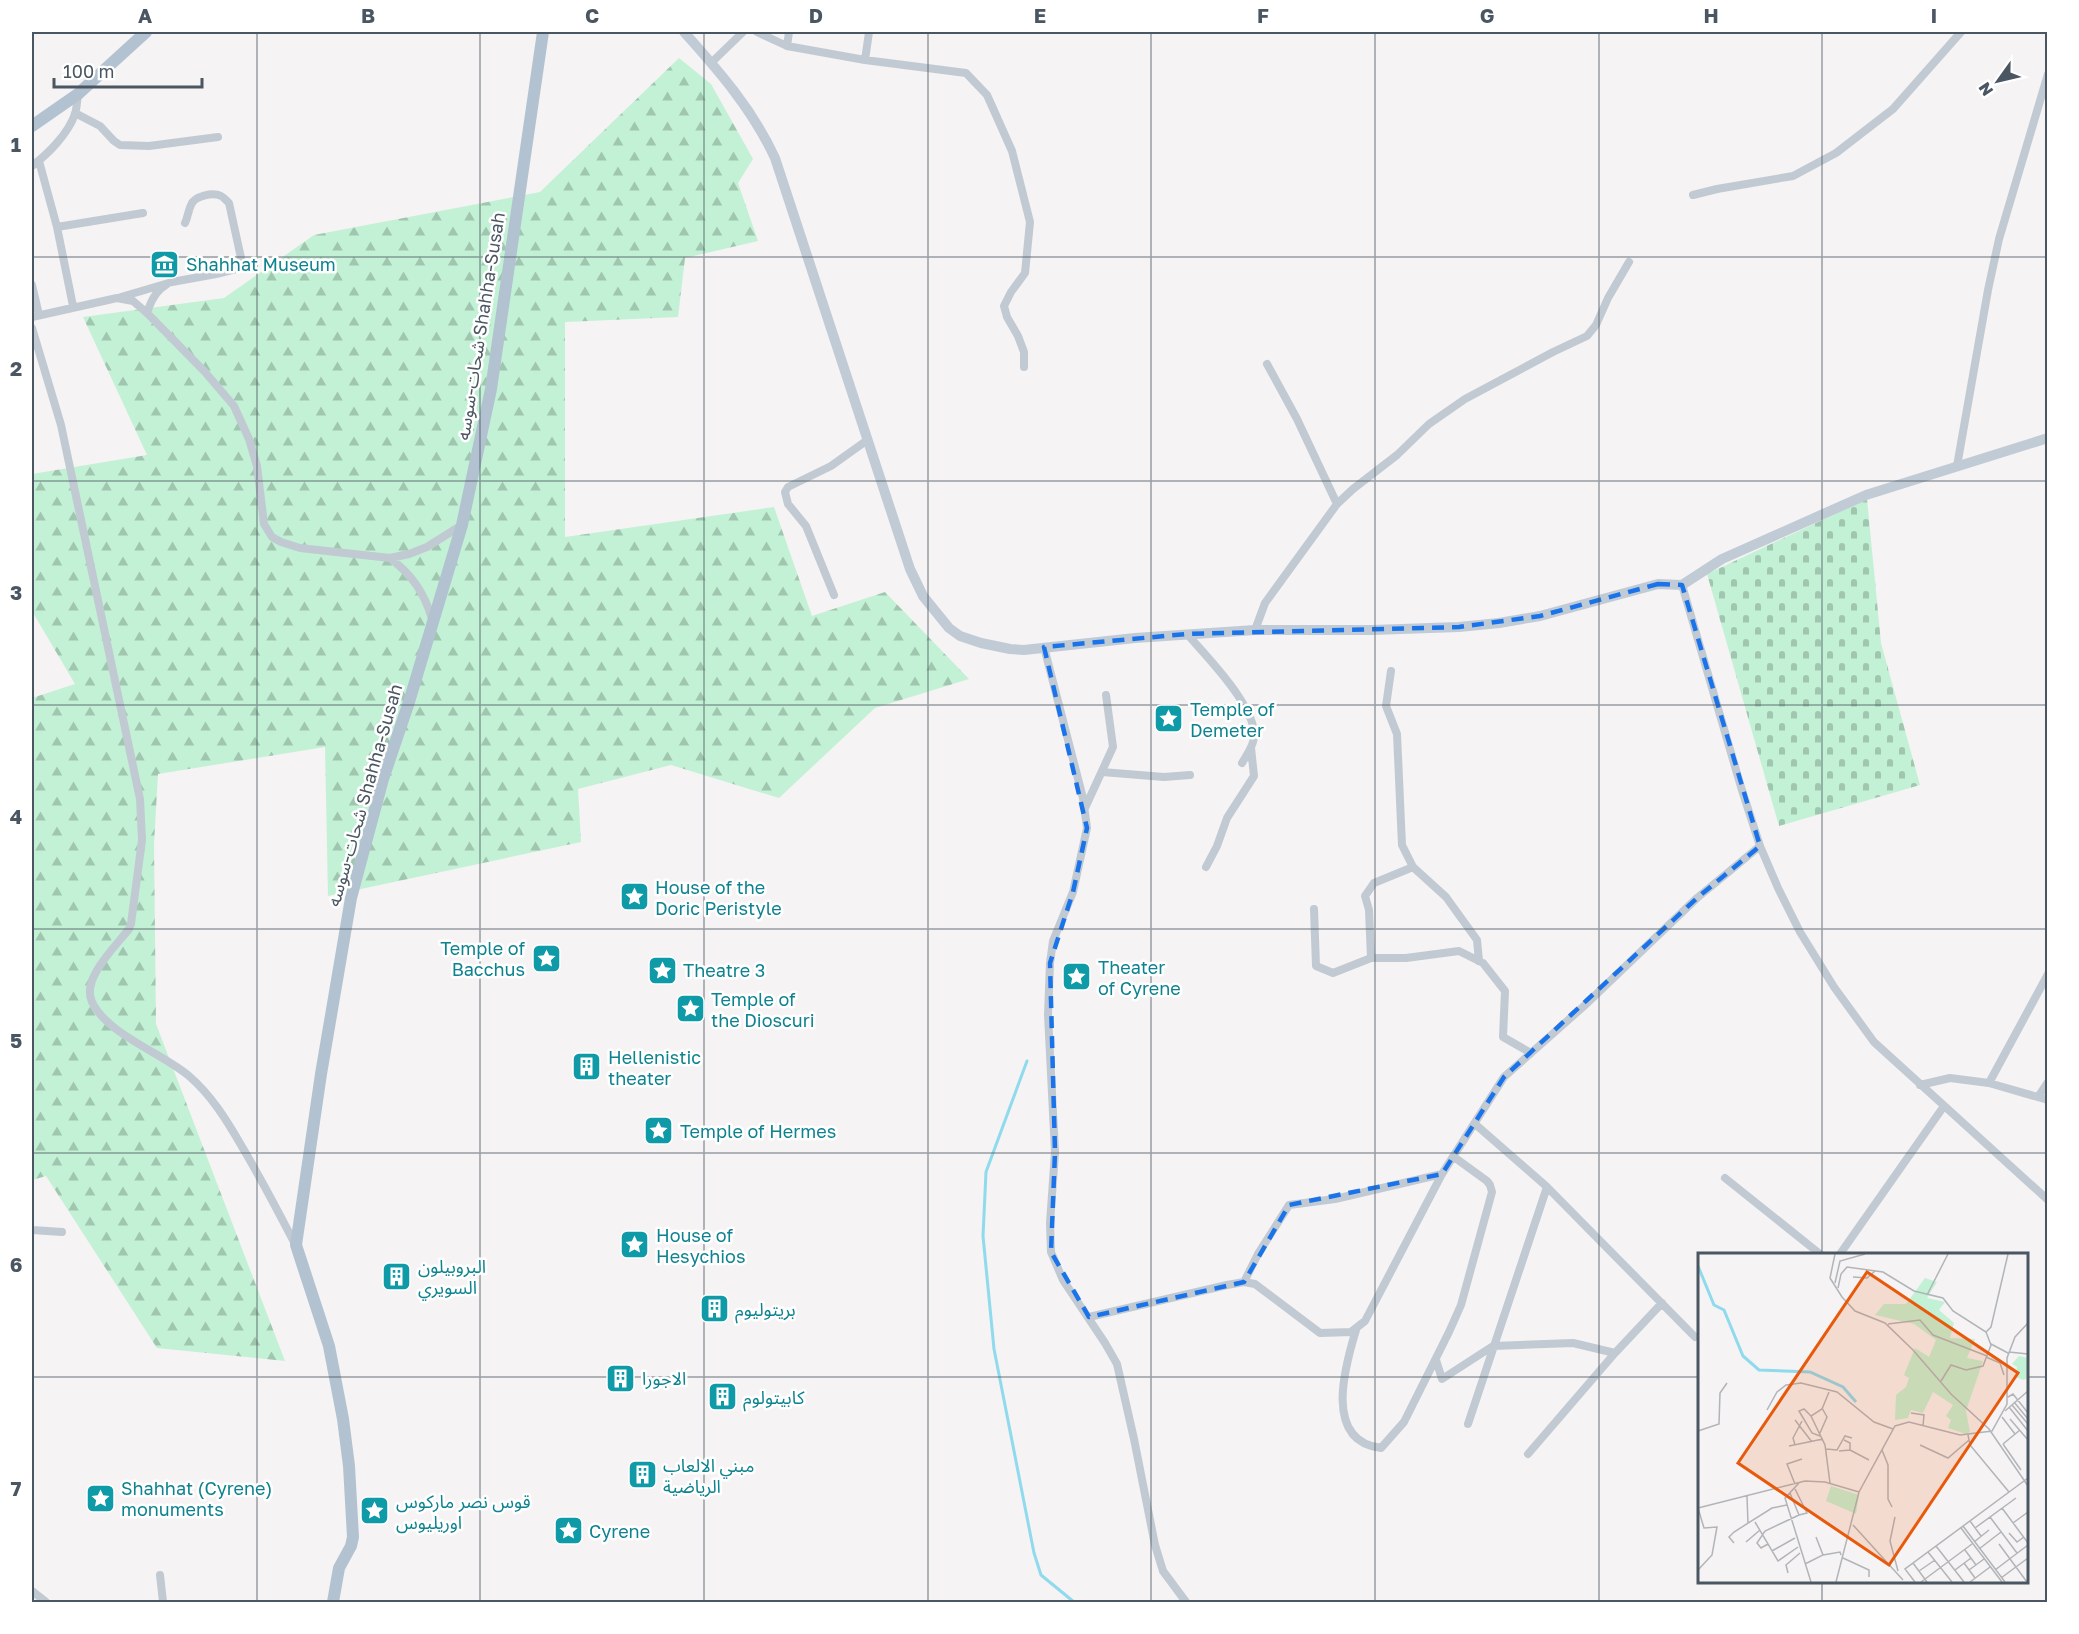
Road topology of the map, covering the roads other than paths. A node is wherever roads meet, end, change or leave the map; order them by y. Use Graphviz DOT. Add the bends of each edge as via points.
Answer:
graph roads {
  1 [pos="146,32"];
  2 [pos="543,32"];
  3 [pos="684,32"];
  4 [pos="743,32"];
  5 [pos="757,32"];
  6 [pos="789,32"];
  7 [pos="869,32"];
  8 [pos="1960,32"];
  9 [pos="788,46"];
  10 [pos="865,60"];
  11 [pos="711,63"];
  12 [pos="2048,74"];
  13 [pos="78,94"];
  14 [pos="75,113"];
  15 [pos="32,126"];
  16 [pos="218,137"];
  17 [pos="39,160"];
  18 [pos="32,166"];
  19 [pos="1693,195"];
  20 [pos="143,213"];
  21 [pos="184,223"];
  22 [pos="57,227"];
  23 [pos="1629,262"];
  24 [pos="252,265"];
  25 [pos="243,267"];
  26 [pos="172,282"];
  27 [pos="32,285"];
  28 [pos="117,298"];
  29 [pos="73,306"];
  30 [pos="147,313"];
  31 [pos="35,316"];
  32 [pos="32,328"];
  33 [pos="1267,364"];
  34 [pos="1024,367"];
  35 [pos="2048,438"];
  36 [pos="866,441"];
  37 [pos="1957,466"];
  38 [pos="1337,504"];
  39 [pos="462,525"];
  40 [pos="390,558"];
  41 [pos="1682,585"];
  42 [pos="834,596"];
  43 [pos="432,621"];
  44 [pos="1255,630"];
  45 [pos="1187,634"];
  46 [pos="1044,647"];
  47 [pos="1391,671"];
  48 [pos="1106,695"];
  49 [pos="1251,747"];
  50 [pos="1242,763"];
  51 [pos="1102,772"];
  52 [pos="1190,775"];
  53 [pos="1085,808"];
  54 [pos="1760,846"];
  55 [pos="1206,867"];
  56 [pos="1413,867"];
  57 [pos="1314,909"];
  58 [pos="1371,958"];
  59 [pos="1479,961"];
  60 [pos="2048,974"];
  61 [pos="1531,1053"];
  62 [pos="2048,1082"];
  63 [pos="1989,1083"];
  64 [pos="1920,1085"];
  65 [pos="2038,1097"];
  66 [pos="2048,1100"];
  67 [pos="1944,1106"];
  68 [pos="1474,1124"];
  69 [pos="1454,1157"];
  70 [pos="1442,1174"];
  71 [pos="1725,1178"];
  72 [pos="1547,1187"];
  73 [pos="2048,1200"];
  74 [pos="32,1230"];
  75 [pos="62,1232"];
  76 [pos="296,1245"];
  77 [pos="1819,1253"];
  78 [pos="1841,1253"];
  79 [pos="1244,1282"];
  80 [pos="1662,1303"];
  81 [pos="1089,1317"];
  82 [pos="1356,1330"];
  83 [pos="1695,1337"];
  84 [pos="1493,1346"];
  85 [pos="1615,1353"];
  86 [pos="1436,1360"];
  87 [pos="1468,1424"];
  88 [pos="1528,1454"];
  89 [pos="160,1575"];
  90 [pos="32,1591"];
  91 [pos="46,1602"];
  92 [pos="163,1602"];
  93 [pos="333,1602"];
  94 [pos="1186,1602"];
  1 -- 13 [label="main road"];
  2 -- 39 [label="main road, شحات-سوسه Shahha-Susah" via="491,389"];
  3 -- 11 [label="main road"];
  4 -- 11 [label="street"];
  5 -- 9 [label="street"];
  6 -- 9 [label="street"];
  7 -- 10 [label="street"];
  8 -- 19 [label="street" via="1893,109 1836,153 1793,176"];
  9 -- 10 [label="street"];
  10 -- 34 [label="street" via="966,73 987,95 1012,151 1030,222 1025,273 1004,306 1024,352"];
  11 -- 36 [label="main road" via="754,117 775,158"];
  12 -- 37 [label="street" via="1997,248"];
  13 -- 14 [label="street"];
  13 -- 15 [label="main road"];
  14 -- 16 [label="street" via="100,126 120,145 149,146"];
  14 -- 17 [label="street" via="64,133"];
  17 -- 18 [label="street"];
  17 -- 22 [label="street"];
  20 -- 22 [label="street"];
  21 -- 25 [label="street" via="196,198 222,196 229,202"];
  22 -- 29 [label="street"];
  23 -- 38 [label="street" via="1587,336 1465,399 1429,424"];
  24 -- 25 [label="street"];
  25 -- 26 [label="street"];
  26 -- 28 [label="street"];
  26 -- 30 [label="street" via="159,290"];
  27 -- 31 [label="street"];
  28 -- 29 [label="street"];
  28 -- 30 [label="street" via="133,301"];
  29 -- 31 [label="street"];
  30 -- 40 [label="street" via="234,406 257,466 264,524 272,537 300,548"];
  32 -- 76 [label="street" via="62,425 140,799 140,854 131,924 92,977 91,1002 103,1018 189,1076 217,1105"];
  33 -- 38 [label="street"];
  35 -- 37 [label="main road"];
  36 -- 42 [label="street" via="785,492 788,504 806,526"];
  36 -- 46 [label="main road" via="910,569 940,619 960,636 981,643 1010,649"];
  37 -- 41 [label="main road" via="1866,495 1722,559"];
  38 -- 44 [label="street" via="1265,603"];
  39 -- 40 [label="street" via="427,547"];
  39 -- 43 [label="main road, شحات-سوسه Shahha-Susah"];
  40 -- 43 [label="street" via="418,585"];
  41 -- 44 [label="main road" via="1658,584 1499,623 1372,630"];
  41 -- 54 [label="street"];
  43 -- 76 [label="main road, شحات-سوسه Shahha-Susah" via="351,898"];
  44 -- 45 [label="main road"];
  45 -- 46 [label="main road"];
  45 -- 49 [label="street" via="1225,677 1251,716"];
  46 -- 53 [label="street"];
  47 -- 56 [label="street" via="1386,706 1398,734 1402,845"];
  48 -- 51 [label="street" via="1113,747"];
  49 -- 50 [label="street"];
  49 -- 55 [label="street" via="1254,776 1227,818"];
  51 -- 52 [label="street"];
  51 -- 53 [label="street"];
  53 -- 81 [label="street" via="1087,828 1082,858 1053,941 1048,1015 1055,1152 1052,1252 1056,1267"];
  54 -- 61 [label="street" via="1696,898"];
  54 -- 64 [label="street" via="1800,932 1834,987 1874,1042"];
  56 -- 58 [label="street" via="1374,883 1365,896"];
  56 -- 59 [label="street" via="1446,897 1477,940"];
  57 -- 58 [label="street" via="1316,966 1333,973"];
  58 -- 59 [label="street" via="1459,951"];
  59 -- 61 [label="street" via="1505,991 1503,1036"];
  60 -- 63 [label="street"];
  61 -- 68 [label="street" via="1504,1077"];
  62 -- 65 [label="street"];
  63 -- 64 [label="street" via="1950,1078"];
  63 -- 65 [label="street"];
  64 -- 67 [label="street"];
  65 -- 66 [label="street"];
  67 -- 73 [label="street"];
  67 -- 78 [label="street"];
  68 -- 69 [label="street"];
  68 -- 72 [label="street"];
  69 -- 70 [label="street"];
  69 -- 86 [label="street" via="1492,1189 1461,1305"];
  70 -- 79 [label="street" via="1335,1199 1289,1205"];
  70 -- 82 [label="street" via="1365,1321"];
  71 -- 77 [label="street"];
  72 -- 80 [label="street"];
  72 -- 84 [label="street"];
  74 -- 75 [label="street"];
  76 -- 93 [label="main road, شحات-سوسه Shahha-Susah" via="329,1346 349,1466 353,1537 339,1568"];
  79 -- 81 [label="street"];
  79 -- 82 [label="street" via="1262,1287 1320,1334"];
  80 -- 83 [label="street"];
  80 -- 85 [label="street"];
  81 -- 94 [label="street" via="1117,1364 1163,1571"];
  82 -- 86 [label="street" via="1342,1382 1342,1407 1358,1439 1377,1448 1404,1422"];
  84 -- 85 [label="street" via="1573,1343"];
  84 -- 86 [label="street" via="1442,1379"];
  84 -- 87 [label="street"];
  85 -- 88 [label="street"];
  89 -- 92 [label="street"];
  90 -- 91 [label="street"];
}
